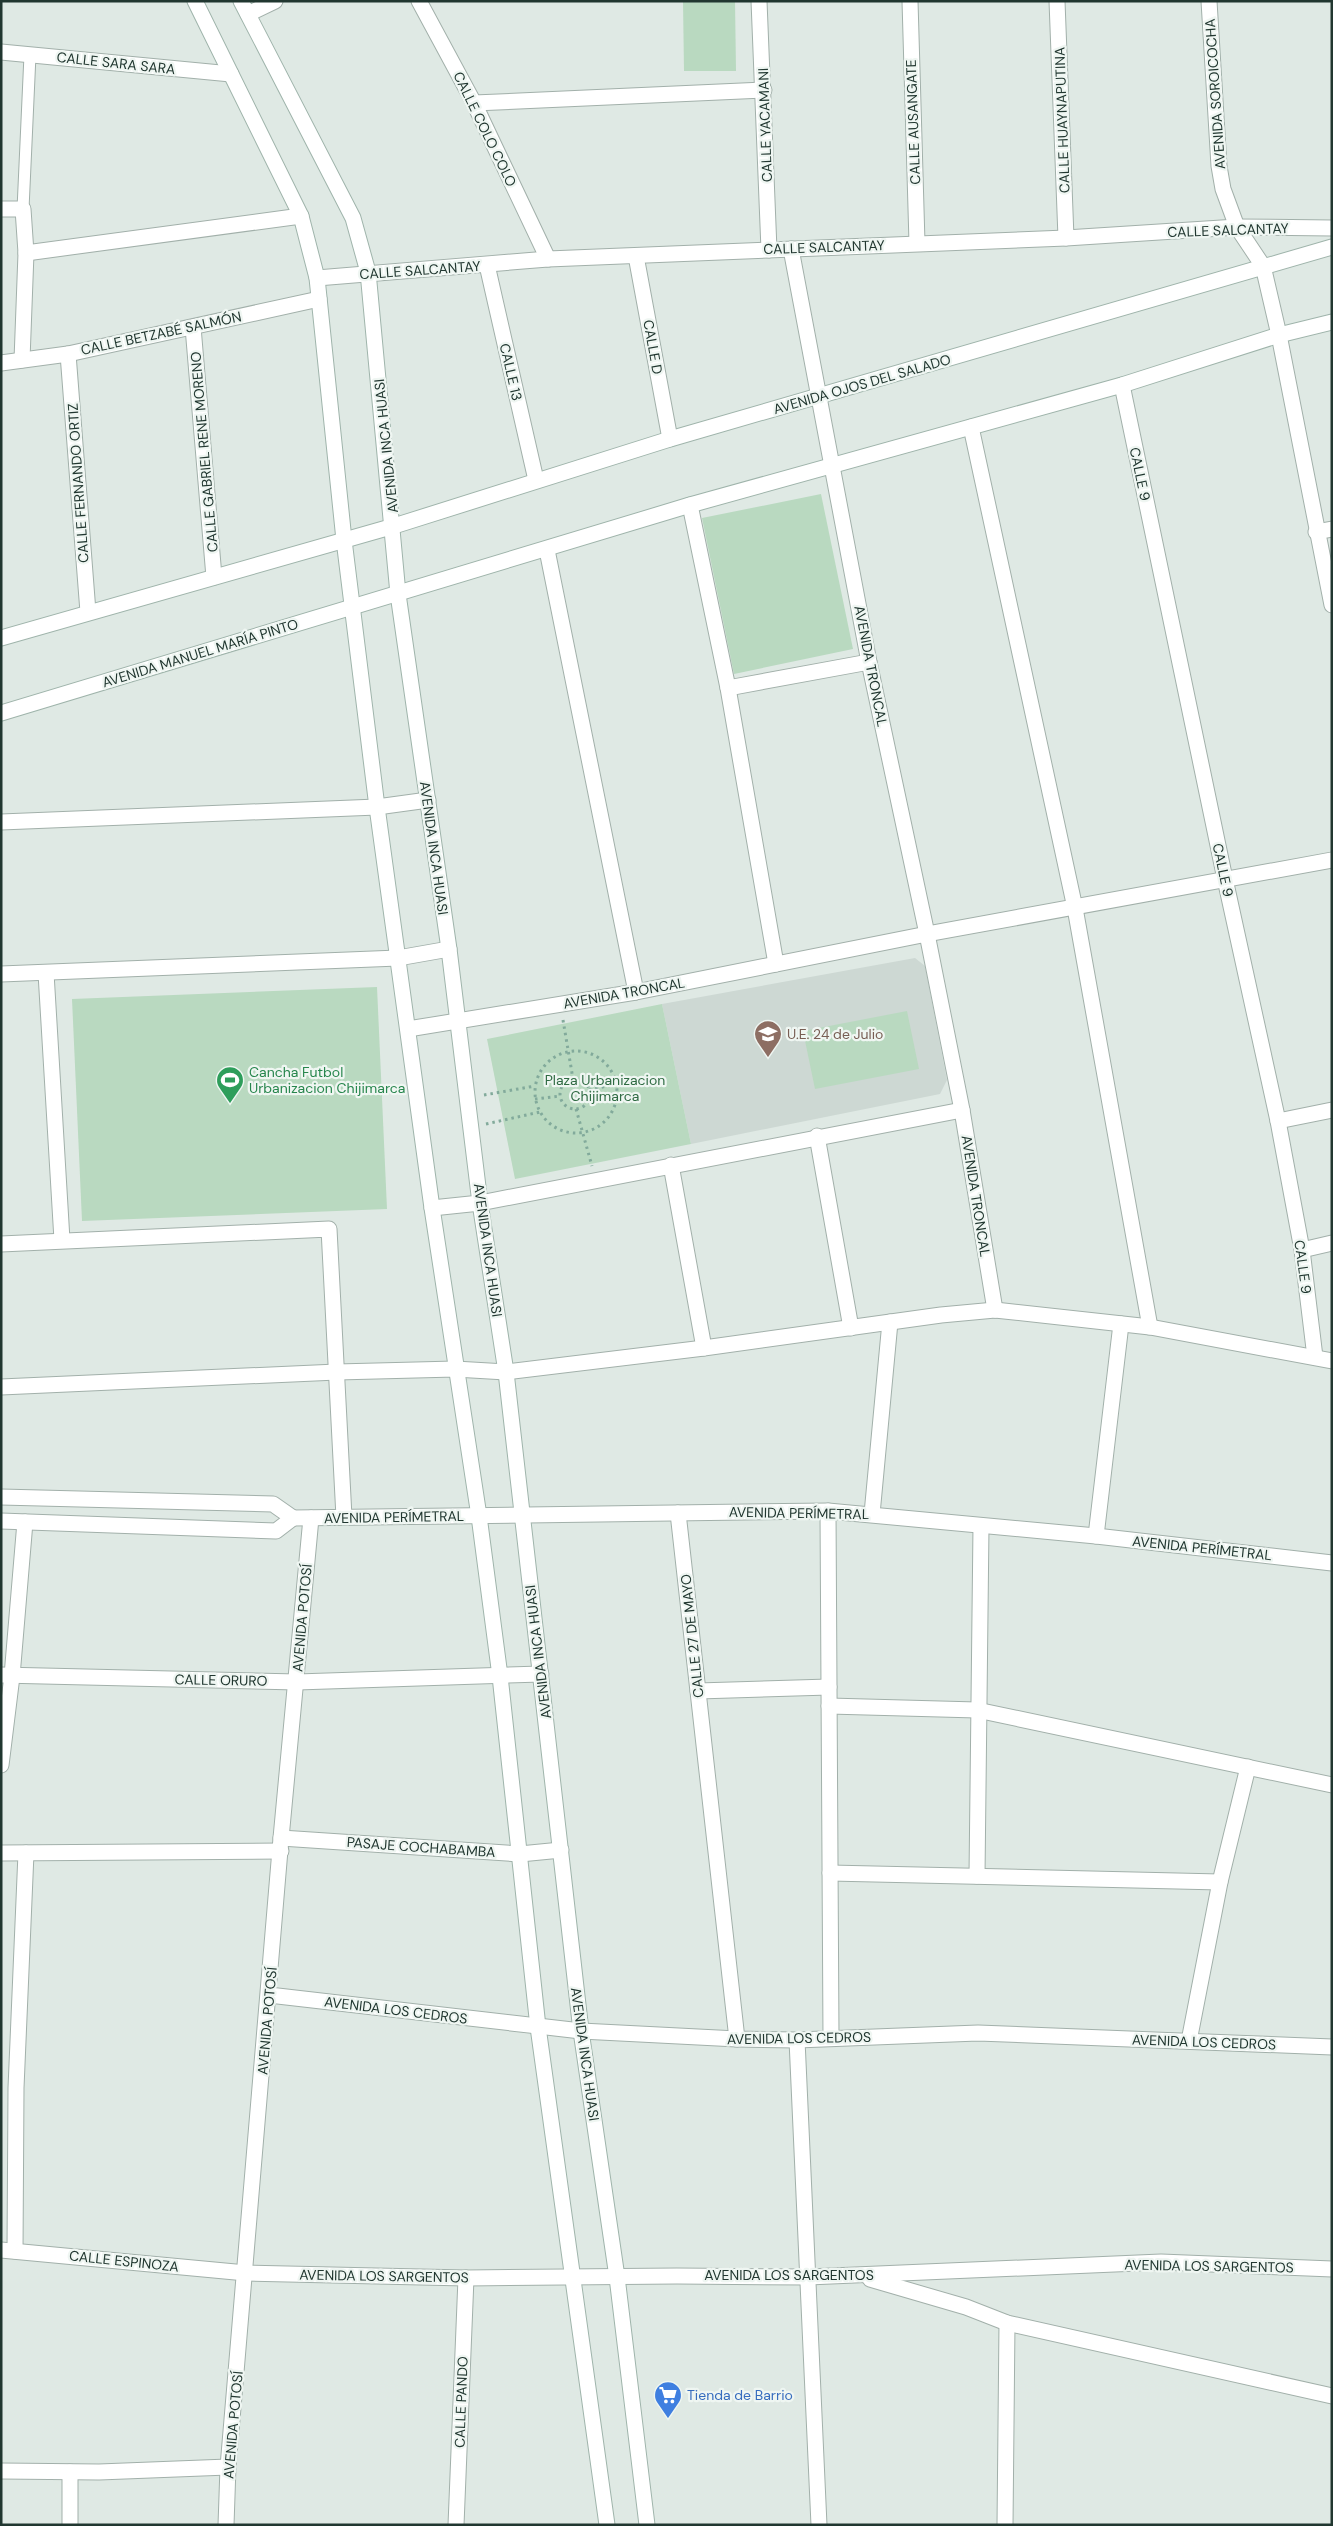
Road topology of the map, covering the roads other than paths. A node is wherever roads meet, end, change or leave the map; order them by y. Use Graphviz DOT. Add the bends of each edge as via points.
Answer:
graph roads {
  1 [pos="194,1"];
  2 [pos="275,1"];
  3 [pos="419,1"];
  4 [pos="759,1"];
  5 [pos="910,1"];
  6 [pos="1057,1"];
  7 [pos="1209,1"];
  8 [pos="245,8"];
  9 [pos="1,52"];
  10 [pos="30,55"];
  11 [pos="232,74"];
  12 [pos="764,90"];
  13 [pos="474,103"];
  14 [pos="1,208"];
  15 [pos="23,209"];
  16 [pos="301,216"];
  17 [pos="1237,228"];
  18 [pos="1332,228"];
  19 [pos="1066,238"];
  20 [pos="917,243"];
  21 [pos="1332,247"];
  22 [pos="790,249"];
  23 [pos="768,250"];
  24 [pos="26,253"];
  25 [pos="636,256"];
  26 [pos="548,260"];
  27 [pos="487,265"];
  28 [pos="1263,266"];
  29 [pos="368,272"];
  30 [pos="316,278"];
  31 [pos="320,299"];
  32 [pos="1332,322"];
  33 [pos="193,327"];
  34 [pos="1279,335"];
  35 [pos="68,354"];
  36 [pos="22,360"];
  37 [pos="1,363"];
  38 [pos="1122,385"];
  39 [pos="819,397"];
  40 [pos="971,428"];
  41 [pos="670,439"];
  42 [pos="832,466"];
  43 [pos="536,480"];
  44 [pos="690,505"];
  45 [pos="394,526"];
  46 [pos="1332,529"];
  47 [pos="1316,532"];
  48 [pos="344,540"];
  49 [pos="547,550"];
  50 [pos="214,578"];
  51 [pos="398,594"];
  52 [pos="1332,605"];
  53 [pos="352,607"];
  54 [pos="88,612"];
  55 [pos="1,638"];
  56 [pos="869,662"];
  57 [pos="728,688"];
  58 [pos="1,713"];
  59 [pos="428,800"];
  60 [pos="377,807"];
  61 [pos="1,822"];
  62 [pos="1332,860"];
  63 [pos="1225,879"];
  64 [pos="1075,908"];
  65 [pos="927,934"];
  66 [pos="449,949"];
  67 [pos="398,958"];
  68 [pos="776,964"];
  69 [pos="46,973"];
  70 [pos="1,974"];
  71 [pos="636,992"];
  72 [pos="458,1022"];
  73 [pos="408,1029"];
  74 [pos="962,1110"];
  75 [pos="1332,1110"];
  76 [pos="1278,1121"];
  77 [pos="817,1136"];
  78 [pos="671,1165"];
  79 [pos="480,1203"];
  80 [pos="432,1208"];
  81 [pos="62,1240"];
  82 [pos="1332,1243"];
  83 [pos="1,1244"];
  84 [pos="1302,1250"];
  85 [pos="994,1310"];
  86 [pos="890,1322"];
  87 [pos="1121,1324"];
  88 [pos="1150,1327"];
  89 [pos="851,1328"];
  90 [pos="704,1348"];
  91 [pos="1315,1357"];
  92 [pos="1332,1361"];
  93 [pos="455,1369"];
  94 [pos="337,1372"];
  95 [pos="506,1372"];
  96 [pos="1,1387"];
  97 [pos="1,1498"];
  98 [pos="828,1511"];
  99 [pos="678,1513"];
  100 [pos="520,1514"];
  101 [pos="872,1514"];
  102 [pos="480,1516"];
  103 [pos="344,1517"];
  104 [pos="293,1518"];
  105 [pos="311,1518"];
  106 [pos="1,1521"];
  107 [pos="25,1522"];
  108 [pos="981,1526"];
  109 [pos="1096,1536"];
  110 [pos="1332,1563"];
  111 [pos="541,1674"];
  112 [pos="7,1675"];
  113 [pos="500,1676"];
  114 [pos="296,1682"];
  115 [pos="829,1687"];
  116 [pos="698,1691"];
  117 [pos="829,1706"];
  118 [pos="978,1710"];
  119 [pos="1,1765"];
  120 [pos="1248,1767"];
  121 [pos="1332,1785"];
  122 [pos="281,1844"];
  123 [pos="561,1850"];
  124 [pos="1,1853"];
  125 [pos="26,1853"];
  126 [pos="520,1854"];
  127 [pos="830,1873"];
  128 [pos="978,1876"];
  129 [pos="1220,1882"];
  130 [pos="268,1995"];
  131 [pos="538,2027"];
  132 [pos="581,2031"];
  133 [pos="831,2038"];
  134 [pos="738,2039"];
  135 [pos="797,2040"];
  136 [pos="1189,2041"];
  137 [pos="1332,2047"];
  138 [pos="9,2088"];
  139 [pos="8,2250"];
  140 [pos="1332,2270"];
  141 [pos="246,2273"];
  142 [pos="859,2276"];
  143 [pos="617,2277"];
  144 [pos="808,2277"];
  145 [pos="466,2278"];
  146 [pos="573,2278"];
  147 [pos="1007,2323"];
  148 [pos="1332,2396"];
  149 [pos="228,2467"];
  150 [pos="1,2471"];
  151 [pos="70,2472"];
  152 [pos="70,2525"];
  153 [pos="226,2525"];
  154 [pos="456,2525"];
  155 [pos="607,2525"];
  156 [pos="647,2525"];
  157 [pos="819,2525"];
  158 [pos="1004,2525"];
  1 -- 11 [label="street"];
  2 -- 8 [label="street"];
  3 -- 13 [label="street, CALLE COLO COLO"];
  4 -- 12 [label="street, CALLE YACAMANI"];
  5 -- 20 [label="street, CALLE AUSANGATE"];
  6 -- 19 [label="street, CALLE HUAYNAPUTINA"];
  7 -- 17 [label="street, AVENIDA SOROICOCHA" via="1219,166 1223,189"];
  8 -- 29 [label="street, AVENIDA INCA HUASI" via="353,218"];
  9 -- 10 [label="street, CALLE SARA SARA"];
  10 -- 11 [label="street, CALLE SARA SARA"];
  10 -- 15 [label="lane"];
  11 -- 16 [label="street"];
  12 -- 13 [label="street"];
  12 -- 23 [label="street, CALLE YACAMANI"];
  13 -- 26 [label="street, CALLE COLO COLO"];
  14 -- 15 [label="street"];
  15 -- 24 [label="street"];
  16 -- 24 [label="street"];
  16 -- 30 [label="street"];
  17 -- 18 [label="street, CALLE SALCANTAY"];
  17 -- 19 [label="street, CALLE SALCANTAY"];
  17 -- 28 [label="street, AVENIDA SOROICOCHA"];
  19 -- 20 [label="street, CALLE SALCANTAY"];
  20 -- 22 [label="street, CALLE SALCANTAY"];
  21 -- 28 [label="street, AVENIDA OJOS DEL SALADO"];
  22 -- 23 [label="street, CALLE SALCANTAY"];
  22 -- 39 [label="street, AVENIDA TRONCAL"];
  23 -- 25 [label="street, CALLE SALCANTAY"];
  24 -- 36 [label="street"];
  25 -- 26 [label="street, CALLE SALCANTAY"];
  25 -- 41 [label="street, CALLE D"];
  26 -- 27 [label="street, CALLE SALCANTAY"];
  27 -- 29 [label="street, CALLE SALCANTAY"];
  27 -- 43 [label="street, CALLE 13"];
  28 -- 34 [label="street"];
  28 -- 39 [label="street, AVENIDA OJOS DEL SALADO"];
  29 -- 30 [label="street, CALLE SALCANTAY"];
  29 -- 45 [label="street, AVENIDA INCA HUASI"];
  30 -- 31 [label="street"];
  31 -- 33 [label="street, CALLE BETZABÉ SALMÓN"];
  31 -- 48 [label="street"];
  32 -- 34 [label="street"];
  33 -- 35 [label="street, CALLE BETZABÉ SALMÓN"];
  33 -- 50 [label="street, CALLE GABRIEL RENE MORENO"];
  34 -- 38 [label="street"];
  34 -- 47 [label="street"];
  35 -- 36 [label="street, CALLE BETZABÉ SALMÓN"];
  35 -- 54 [label="street, CALLE FERNANDO ORTIZ"];
  36 -- 37 [label="street, CALLE BETZABÉ SALMÓN"];
  38 -- 40 [label="street"];
  38 -- 63 [label="street, CALLE 9"];
  39 -- 41 [label="street, AVENIDA OJOS DEL SALADO"];
  39 -- 42 [label="street, AVENIDA TRONCAL"];
  40 -- 42 [label="street"];
  40 -- 64 [label="street"];
  41 -- 43 [label="street, AVENIDA OJOS DEL SALADO"];
  42 -- 44 [label="street"];
  42 -- 56 [label="street, AVENIDA TRONCAL"];
  43 -- 45 [label="street, AVENIDA OJOS DEL SALADO"];
  44 -- 49 [label="street"];
  44 -- 57 [label="street"];
  45 -- 48 [label="street"];
  45 -- 51 [label="street, AVENIDA INCA HUASI"];
  46 -- 47 [label="street"];
  47 -- 52 [label="street"];
  48 -- 50 [label="street"];
  48 -- 53 [label="street"];
  49 -- 51 [label="street"];
  49 -- 71 [label="street"];
  50 -- 54 [label="street"];
  51 -- 53 [label="street, AVENIDA MANUEL MARÍA PINTO"];
  51 -- 59 [label="street, AVENIDA INCA HUASI"];
  53 -- 58 [label="street, AVENIDA MANUEL MARÍA PINTO"];
  53 -- 60 [label="street"];
  54 -- 55 [label="street"];
  56 -- 57 [label="street"];
  56 -- 65 [label="street, AVENIDA TRONCAL"];
  57 -- 68 [label="street"];
  59 -- 60 [label="street"];
  59 -- 66 [label="street, AVENIDA INCA HUASI"];
  60 -- 61 [label="street"];
  60 -- 67 [label="street"];
  62 -- 63 [label="street, AVENIDA TRONCAL"];
  63 -- 64 [label="street, AVENIDA TRONCAL"];
  63 -- 76 [label="street, CALLE 9"];
  64 -- 65 [label="street, AVENIDA TRONCAL"];
  64 -- 88 [label="street"];
  65 -- 68 [label="street, AVENIDA TRONCAL"];
  65 -- 74 [label="street, AVENIDA TRONCAL"];
  66 -- 67 [label="street"];
  66 -- 72 [label="street, AVENIDA INCA HUASI"];
  67 -- 69 [label="street"];
  67 -- 73 [label="street"];
  68 -- 71 [label="street, AVENIDA TRONCAL"];
  69 -- 70 [label="street"];
  69 -- 81 [label="street"];
  71 -- 72 [label="street, AVENIDA TRONCAL"];
  72 -- 73 [label="street, AVENIDA TRONCAL"];
  72 -- 79 [label="street, AVENIDA INCA HUASI"];
  73 -- 80 [label="street"];
  74 -- 77 [label="street"];
  74 -- 85 [label="street, AVENIDA TRONCAL"];
  75 -- 76 [label="street"];
  76 -- 84 [label="street, CALLE 9"];
  77 -- 78 [label="street"];
  77 -- 89 [label="street"];
  78 -- 79 [label="street"];
  78 -- 90 [label="street"];
  79 -- 80 [label="street"];
  79 -- 95 [label="street, AVENIDA INCA HUASI"];
  80 -- 93 [label="street"];
  81 -- 83 [label="street"];
  81 -- 94 [label="street" via="329,1229"];
  82 -- 84 [label="street"];
  84 -- 91 [label="street, CALLE 9"];
  85 -- 86 [label="street"];
  85 -- 87 [label="street"];
  86 -- 89 [label="street"];
  86 -- 101 [label="street"];
  87 -- 88 [label="street"];
  87 -- 109 [label="street"];
  88 -- 91 [label="street"];
  89 -- 90 [label="street"];
  90 -- 95 [label="street"];
  91 -- 92 [label="street"];
  93 -- 94 [label="street"];
  93 -- 95 [label="street"];
  93 -- 102 [label="street"];
  94 -- 96 [label="street"];
  94 -- 103 [label="street"];
  95 -- 100 [label="street, AVENIDA INCA HUASI"];
  97 -- 104 [label="street" via="273,1504"];
  98 -- 99 [label="street, AVENIDA PERÍMETRAL"];
  98 -- 101 [label="street, AVENIDA PERÍMETRAL"];
  98 -- 115 [label="street"];
  99 -- 100 [label="street, AVENIDA PERÍMETRAL"];
  99 -- 116 [label="street, CALLE 27 DE MAYO"];
  100 -- 102 [label="street, AVENIDA PERÍMETRAL"];
  100 -- 111 [label="street, AVENIDA INCA HUASI"];
  101 -- 108 [label="street, AVENIDA PERÍMETRAL"];
  102 -- 103 [label="street, AVENIDA PERÍMETRAL"];
  102 -- 113 [label="street"];
  103 -- 105 [label="street, AVENIDA PERÍMETRAL"];
  104 -- 105 [label="street, AVENIDA PERÍMETRAL"];
  104 -- 107 [label="street" via="276,1531"];
  105 -- 114 [label="street, AVENIDA POTOSÍ"];
  106 -- 107 [label="street"];
  107 -- 112 [label="street"];
  108 -- 109 [label="street, AVENIDA PERÍMETRAL"];
  108 -- 118 [label="street"];
  109 -- 110 [label="street, AVENIDA PERÍMETRAL"];
  111 -- 113 [label="street, CALLE ORURO"];
  111 -- 123 [label="street, AVENIDA INCA HUASI"];
  112 -- 114 [label="street, CALLE ORURO"];
  112 -- 119 [label="street"];
  113 -- 114 [label="street, CALLE ORURO"];
  113 -- 126 [label="street"];
  114 -- 122 [label="street, AVENIDA POTOSÍ"];
  115 -- 116 [label="street"];
  115 -- 117 [label="street"];
  116 -- 134 [label="street, CALLE 27 DE MAYO"];
  117 -- 118 [label="street"];
  117 -- 127 [label="street"];
  118 -- 120 [label="street"];
  118 -- 128 [label="street"];
  120 -- 121 [label="street"];
  120 -- 129 [label="street"];
  122 -- 125 [label="street, PASAJE COCHABAMBA"];
  122 -- 126 [label="street, PASAJE COCHABAMBA"];
  122 -- 130 [label="street, AVENIDA POTOSÍ"];
  123 -- 126 [label="street, PASAJE COCHABAMBA"];
  123 -- 132 [label="street, AVENIDA INCA HUASI"];
  124 -- 125 [label="street, PASAJE COCHABAMBA"];
  125 -- 138 [label="street"];
  126 -- 131 [label="street"];
  127 -- 128 [label="street"];
  127 -- 133 [label="street"];
  128 -- 129 [label="street"];
  129 -- 136 [label="street"];
  130 -- 131 [label="street, AVENIDA LOS CEDROS"];
  130 -- 141 [label="street, AVENIDA POTOSÍ"];
  131 -- 132 [label="street, AVENIDA LOS CEDROS"];
  131 -- 146 [label="street"];
  132 -- 134 [label="street, AVENIDA LOS CEDROS"];
  132 -- 143 [label="street, AVENIDA INCA HUASI"];
  133 -- 135 [label="street, AVENIDA LOS CEDROS"];
  133 -- 136 [label="street, AVENIDA LOS CEDROS" via="978,2033"];
  134 -- 135 [label="street, AVENIDA LOS CEDROS"];
  135 -- 144 [label="street"];
  136 -- 137 [label="street, AVENIDA LOS CEDROS"];
  138 -- 139 [label="street"];
  139 -- 141 [label="street, CALLE ESPINOZA"];
  140 -- 142 [label="street, AVENIDA LOS SARGENTOS" via="1161,2262"];
  141 -- 145 [label="street, AVENIDA LOS SARGENTOS"];
  141 -- 149 [label="street, AVENIDA POTOSÍ"];
  142 -- 144 [label="street, AVENIDA LOS SARGENTOS"];
  142 -- 147 [label="street" via="966,2307"];
  143 -- 144 [label="street, AVENIDA LOS SARGENTOS"];
  143 -- 146 [label="street, AVENIDA LOS SARGENTOS"];
  143 -- 156 [label="street, AVENIDA INCA HUASI"];
  144 -- 157 [label="street"];
  145 -- 146 [label="street, AVENIDA LOS SARGENTOS"];
  145 -- 154 [label="street, CALLE PANDO"];
  146 -- 155 [label="street"];
  147 -- 148 [label="street"];
  147 -- 158 [label="street"];
  149 -- 151 [label="street"];
  149 -- 153 [label="street, AVENIDA POTOSÍ"];
  150 -- 151 [label="street"];
  151 -- 152 [label="street"];
}
